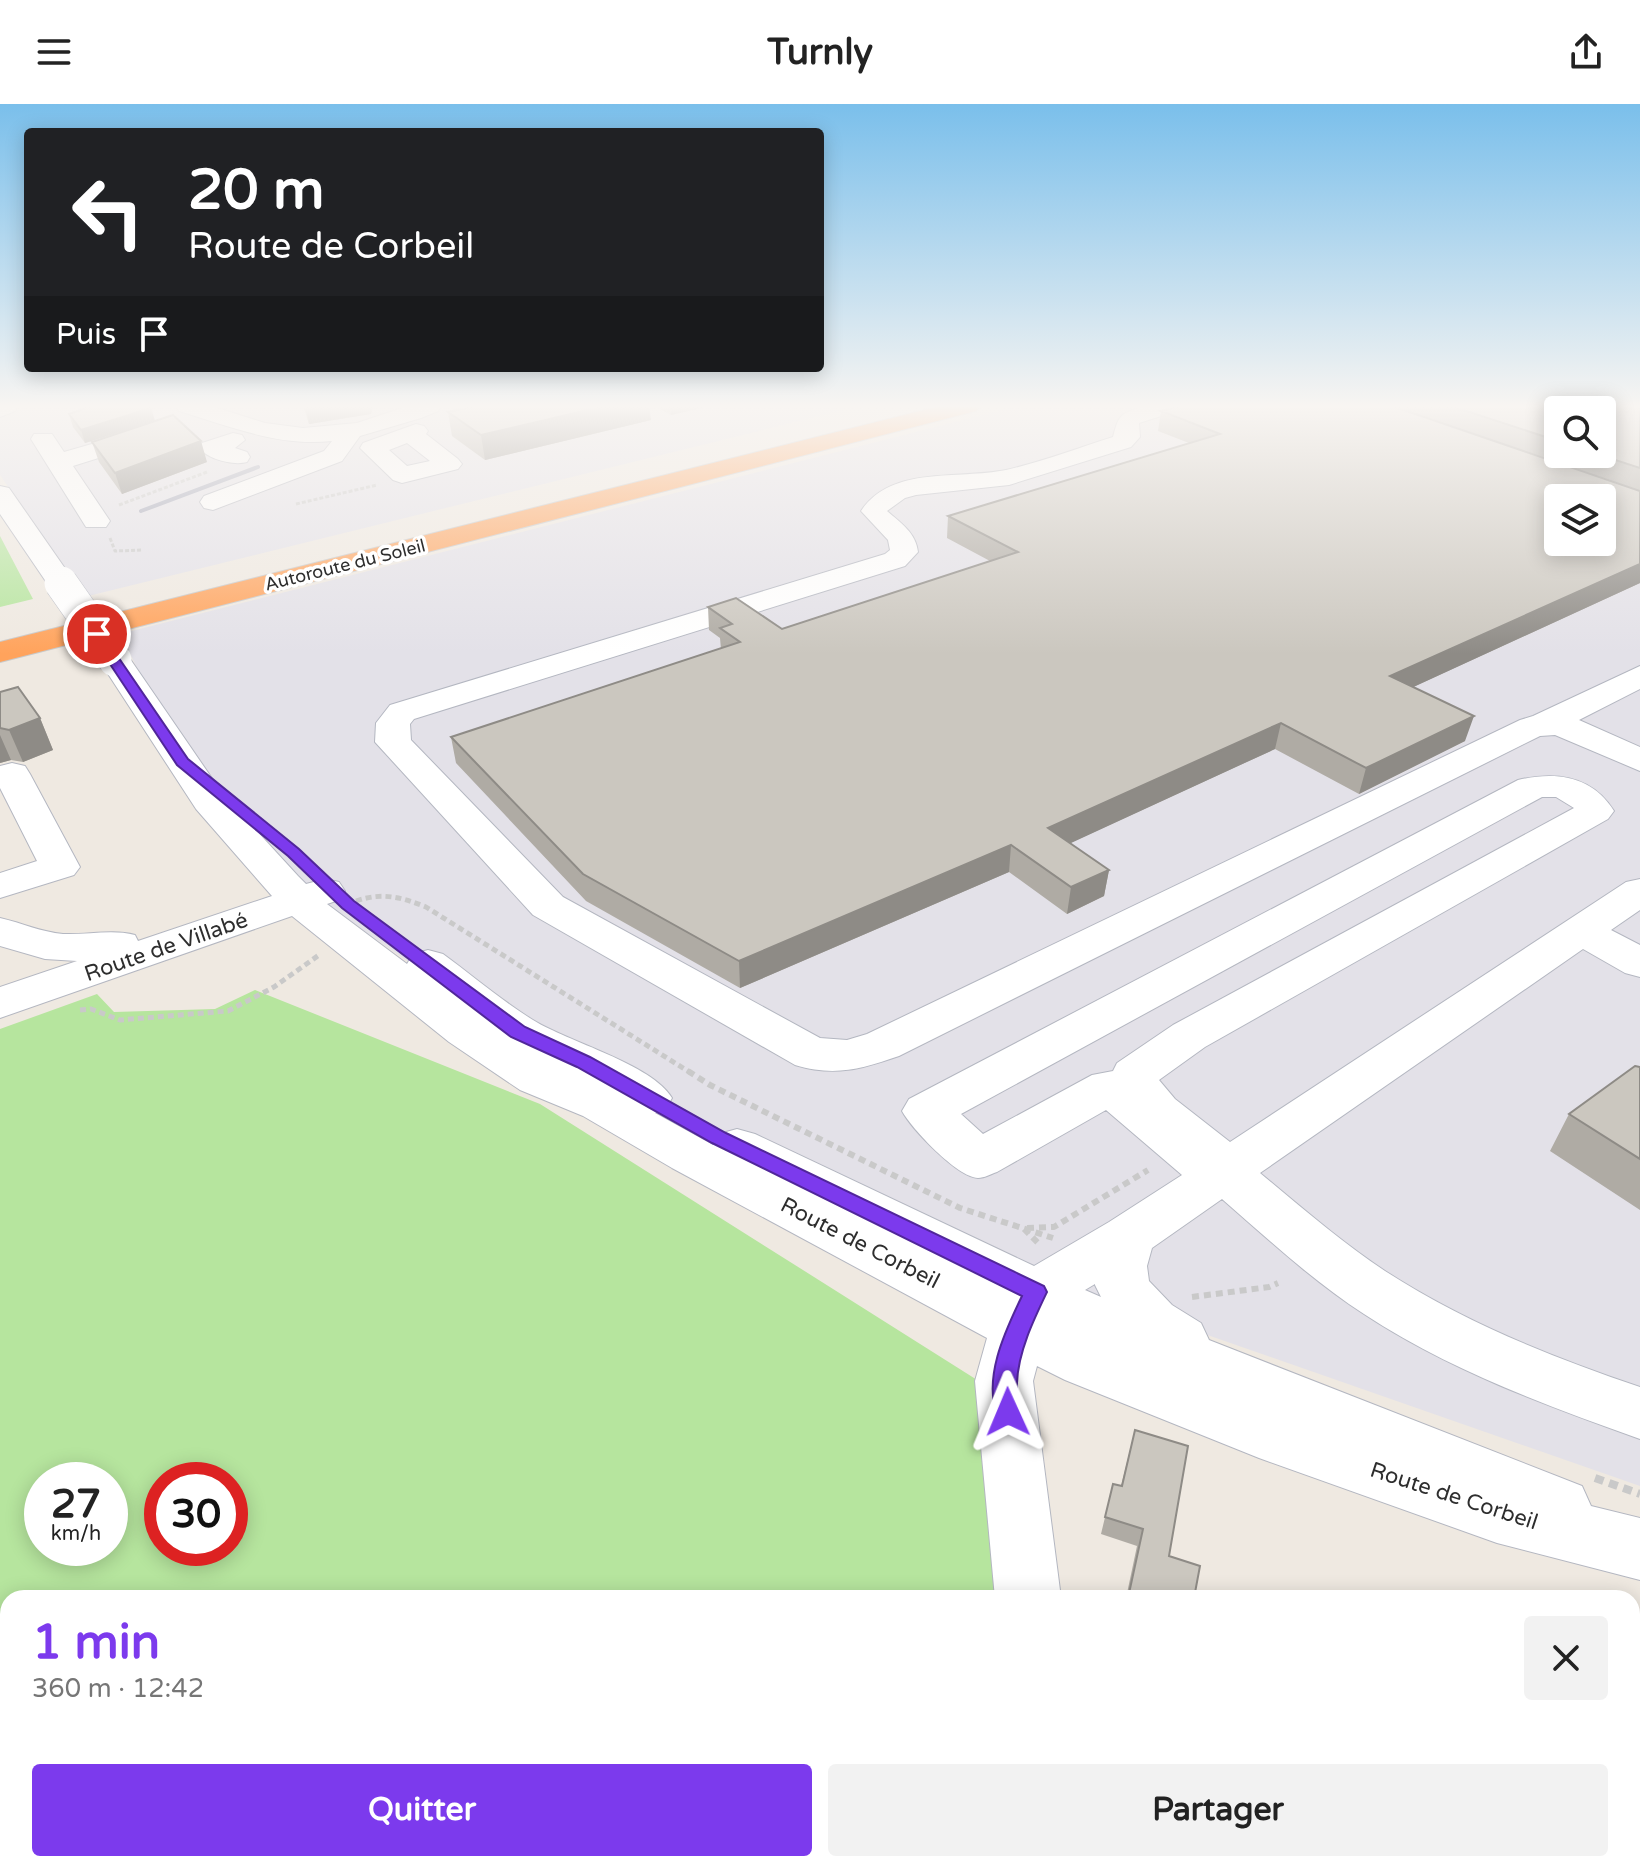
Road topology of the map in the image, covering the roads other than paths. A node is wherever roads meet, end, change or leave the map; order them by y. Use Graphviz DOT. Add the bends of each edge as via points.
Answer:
graph roads {
  1 [pos="79,488"];
  2 [pos="240,488"];
  3 [pos="573,488"];
  4 [pos="644,488"];
  5 [pos="918,488"];
  6 [pos="0,494"];
  7 [pos="213,502"];
  8 [pos="104,519"];
  9 [pos="0,632"];
  10 [pos="0,652"];
  11 [pos="1640,676"];
  12 [pos="1546,723"];
  13 [pos="1640,727"];
  14 [pos="1608,744"];
  15 [pos="1640,760"];
  16 [pos="0,777"];
  17 [pos="0,886"];
  18 [pos="315,890"];
  19 [pos="1640,891"];
  20 [pos="0,931"];
  21 [pos="1582,931"];
  22 [pos="120,945"];
  23 [pos="72,950"];
  24 [pos="1640,963"];
  25 [pos="0,975"];
  26 [pos="0,987"];
  27 [pos="0,1003"];
  28 [pos="1222,1171"];
  29 [pos="1128,1237"];
  30 [pos="1037,1276"];
  31 [pos="1274,1391"];
  32 [pos="1640,1413"];
  33 [pos="1640,1546"];
  34 [pos="1027,1590"];
  1 -- 8 [label="street"];
  2 -- 7 [label="street"];
  3 -- 9 [label="highway, Autoroute du Soleil"];
  4 -- 10 [label="highway, Autoroute du Soleil"];
  5 -- 12 [label="street" via="876,504 879,521 905,544 895,560 402,712 393,723 393,742 548,906 811,1054 848,1056 883,1045 1508,737"];
  6 -- 18 [label="street, Route de Corbeil, bridge" via="209,801"];
  11 -- 12 [label="street"];
  12 -- 14 [label="street"];
  13 -- 14 [label="street"];
  14 -- 15 [label="street"];
  16 -- 17 [label="street" via="12,774 60,867"];
  18 -- 22 [label="street, Route de Villabé"];
  18 -- 27 [label="street, Route de Villabé"];
  18 -- 30 [label="street, Route de Corbeil" via="465,1031 537,1078 600,1104 690,1155"];
  19 -- 21 [label="street"];
  20 -- 23 [label="street"];
  21 -- 24 [label="street"];
  21 -- 28 [label="street"];
  22 -- 23 [label="street"];
  22 -- 26 [label="street, Route de Villabé"];
  23 -- 25 [label="street"];
  28 -- 28 [label="street" via="1146,1100 1134,1075 1189,1036 1578,822 1595,811 1592,805 1561,787 1546,783 1531,788 926,1111 979,1159 1109,1087"];
  28 -- 29 [label="street"];
  28 -- 32 [label="street" via="1383,1297 1455,1339 1538,1377"];
  29 -- 30 [label="street"];
  29 -- 31 [label="street" via="1119,1273 1135,1304 1173,1336"];
  30 -- 31 [label="street, Route de Corbeil" via="1101,1323"];
  30 -- 33 [label="street, Route de Corbeil" via="1085,1363 1280,1439 1497,1513"];
  30 -- 34 [label="street" via="1004,1381"];
  31 -- 33 [label="street, Route de Corbeil" via="1503,1482"];
}
